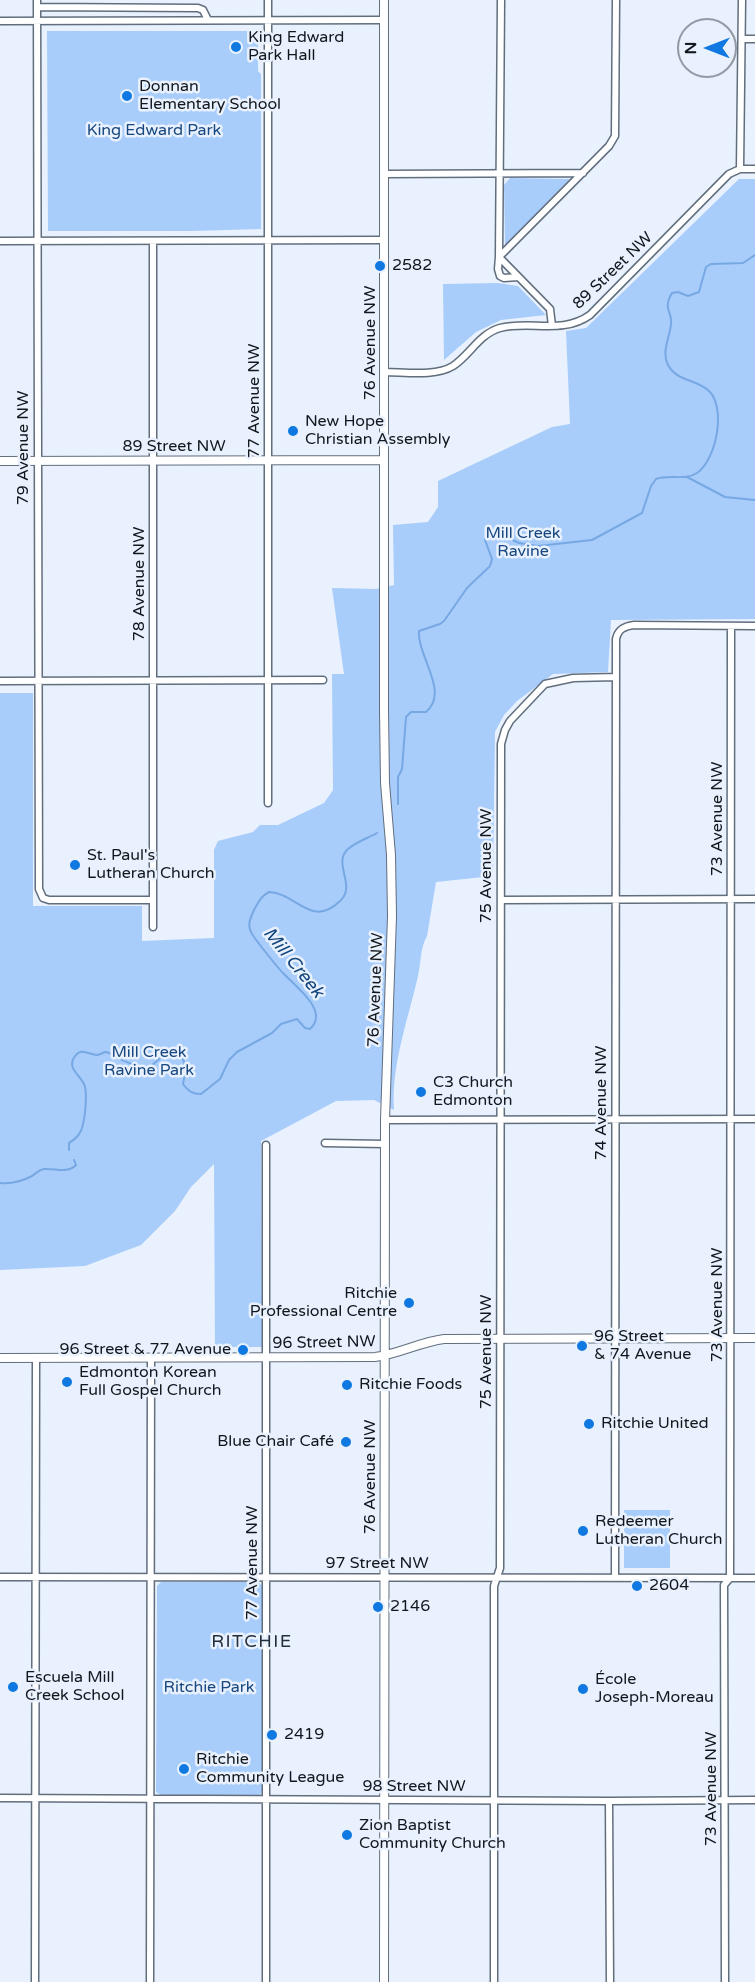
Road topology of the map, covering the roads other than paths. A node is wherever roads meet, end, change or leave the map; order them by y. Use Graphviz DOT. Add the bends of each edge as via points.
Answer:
graph roads {
  1 [pos="268,0"];
  2 [pos="384,0"];
  3 [pos="501,0"];
  4 [pos="616,0"];
  5 [pos="742,0"];
  6 [pos="37,4"];
  7 [pos="208,20"];
  8 [pos="268,20"];
  9 [pos="384,20"];
  10 [pos="0,21"];
  11 [pos="37,21"];
  12 [pos="742,39"];
  13 [pos="755,39"];
  14 [pos="755,169"];
  15 [pos="740,170"];
  16 [pos="500,173"];
  17 [pos="583,173"];
  18 [pos="384,174"];
  19 [pos="268,240"];
  20 [pos="384,240"];
  21 [pos="0,241"];
  22 [pos="37,241"];
  23 [pos="153,241"];
  24 [pos="499,257"];
  25 [pos="518,277"];
  26 [pos="552,326"];
  27 [pos="384,372"];
  28 [pos="153,460"];
  29 [pos="268,460"];
  30 [pos="384,460"];
  31 [pos="0,461"];
  32 [pos="38,461"];
  33 [pos="731,626"];
  34 [pos="755,626"];
  35 [pos="616,677"];
  36 [pos="153,680"];
  37 [pos="268,680"];
  38 [pos="323,680"];
  39 [pos="0,681"];
  40 [pos="38,681"];
  41 [pos="268,803"];
  42 [pos="616,899"];
  43 [pos="731,899"];
  44 [pos="755,899"];
  45 [pos="153,900"];
  46 [pos="501,900"];
  47 [pos="153,927"];
  48 [pos="616,1119"];
  49 [pos="731,1119"];
  50 [pos="755,1119"];
  51 [pos="385,1120"];
  52 [pos="500,1120"];
  53 [pos="325,1143"];
  54 [pos="266,1144"];
  55 [pos="385,1144"];
  56 [pos="731,1338"];
  57 [pos="755,1338"];
  58 [pos="500,1339"];
  59 [pos="616,1339"];
  60 [pos="384,1355"];
  61 [pos="0,1358"];
  62 [pos="36,1358"];
  63 [pos="151,1358"];
  64 [pos="266,1358"];
  65 [pos="0,1577"];
  66 [pos="35,1577"];
  67 [pos="151,1577"];
  68 [pos="615,1577"];
  69 [pos="267,1578"];
  70 [pos="384,1578"];
  71 [pos="497,1578"];
  72 [pos="730,1578"];
  73 [pos="755,1578"];
  74 [pos="0,1798"];
  75 [pos="35,1799"];
  76 [pos="150,1799"];
  77 [pos="267,1800"];
  78 [pos="384,1800"];
  79 [pos="725,1800"];
  80 [pos="755,1800"];
  81 [pos="494,1801"];
  82 [pos="609,1802"];
  83 [pos="35,1982"];
  84 [pos="150,1982"];
  85 [pos="266,1982"];
  86 [pos="384,1982"];
  87 [pos="494,1982"];
  88 [pos="610,1982"];
  89 [pos="725,1982"];
  1 -- 8 [label="street, 77 Avenue NW"];
  2 -- 9 [label="street, 76 Avenue NW"];
  3 -- 16 [label="street"];
  4 -- 17 [label="street" via="615,136"];
  5 -- 12 [label="street"];
  6 -- 7 [label="street" via="198,8"];
  6 -- 11 [label="street, 79 Avenue NW"];
  7 -- 8 [label="street"];
  7 -- 11 [label="street"];
  8 -- 9 [label="street"];
  8 -- 19 [label="street, 77 Avenue NW"];
  9 -- 18 [label="street, 76 Avenue NW"];
  10 -- 11 [label="street"];
  11 -- 22 [label="street, 79 Avenue NW"];
  12 -- 13 [label="street"];
  12 -- 15 [label="street"];
  14 -- 15 [label="street"];
  15 -- 26 [label="street, 89 Street NW" via="729,174 590,315 575,324"];
  16 -- 17 [label="street"];
  16 -- 18 [label="street"];
  16 -- 24 [label="street"];
  17 -- 24 [label="street"];
  18 -- 20 [label="street, 76 Avenue NW"];
  19 -- 20 [label="street"];
  19 -- 23 [label="street"];
  19 -- 29 [label="street, 77 Avenue NW"];
  20 -- 27 [label="street, 76 Avenue NW"];
  21 -- 22 [label="street"];
  22 -- 23 [label="street"];
  22 -- 32 [label="street, 79 Avenue NW"];
  23 -- 28 [label="street, 78 Avenue NW"];
  24 -- 25 [label="street"];
  24 -- 25 [label="street" via="500,276"];
  25 -- 26 [label="street" via="550,309"];
  26 -- 27 [label="street, 89 Street NW" via="499,329 481,339 455,365 441,371"];
  27 -- 30 [label="street, 76 Avenue NW"];
  28 -- 29 [label="street, 89 Street NW"];
  28 -- 32 [label="street, 89 Street NW"];
  28 -- 36 [label="street, 78 Avenue NW"];
  29 -- 30 [label="street, 89 Street NW"];
  29 -- 37 [label="street, 77 Avenue NW"];
  30 -- 51 [label="street, 76 Avenue NW" via="384,710 392,898"];
  31 -- 32 [label="street, 89 Street NW"];
  32 -- 40 [label="street, 79 Avenue NW"];
  33 -- 34 [label="street"];
  33 -- 35 [label="street, 74 Avenue NW" via="626,626 616,639"];
  33 -- 43 [label="street, 73 Avenue NW"];
  35 -- 42 [label="street, 74 Avenue NW"];
  35 -- 46 [label="street, 75 Avenue NW" via="549,682 509,723 500,750"];
  36 -- 37 [label="street"];
  36 -- 40 [label="street"];
  36 -- 45 [label="street, 78 Avenue NW"];
  37 -- 38 [label="street"];
  37 -- 41 [label="street, 77 Avenue NW"];
  39 -- 40 [label="street"];
  40 -- 45 [label="street, 79 Avenue NW" via="41,896 49,900"];
  42 -- 43 [label="street"];
  42 -- 46 [label="street"];
  42 -- 48 [label="street, 74 Avenue NW"];
  43 -- 44 [label="street"];
  43 -- 49 [label="street, 73 Avenue NW"];
  45 -- 47 [label="street, 78 Avenue NW"];
  46 -- 52 [label="street, 75 Avenue NW"];
  48 -- 49 [label="street"];
  48 -- 52 [label="street"];
  48 -- 59 [label="street, 74 Avenue NW"];
  49 -- 50 [label="street"];
  49 -- 56 [label="street, 73 Avenue NW"];
  51 -- 52 [label="street"];
  51 -- 55 [label="street, 76 Avenue NW"];
  52 -- 58 [label="street, 75 Avenue NW"];
  53 -- 55 [label="street"];
  54 -- 64 [label="street, 77 Avenue NW"];
  55 -- 60 [label="street, 76 Avenue NW"];
  56 -- 57 [label="street, 96 Street NW"];
  56 -- 59 [label="street, 96 Street NW"];
  56 -- 72 [label="street, 73 Avenue NW"];
  58 -- 59 [label="street, 96 Street NW"];
  58 -- 60 [label="street, 96 Street NW" via="433,1341"];
  58 -- 71 [label="street, 75 Avenue NW"];
  59 -- 68 [label="street, 74 Avenue NW"];
  60 -- 64 [label="street, 96 Street NW"];
  60 -- 70 [label="street, 76 Avenue NW"];
  61 -- 62 [label="street, 96 Street NW"];
  62 -- 63 [label="street, 96 Street NW"];
  62 -- 66 [label="street"];
  63 -- 64 [label="street, 96 Street NW"];
  63 -- 67 [label="street"];
  64 -- 69 [label="street, 77 Avenue NW"];
  65 -- 66 [label="street, 97 Street NW"];
  66 -- 67 [label="street, 97 Street NW"];
  66 -- 75 [label="street"];
  67 -- 69 [label="street, 97 Street NW"];
  67 -- 76 [label="street"];
  68 -- 71 [label="street, 97 Street NW"];
  68 -- 72 [label="street, 97 Street NW"];
  69 -- 70 [label="street, 97 Street NW"];
  69 -- 77 [label="street, 77 Avenue NW"];
  70 -- 71 [label="street, 97 Street NW"];
  70 -- 78 [label="street, 76 Avenue NW"];
  71 -- 81 [label="street, 75 Avenue NW"];
  72 -- 73 [label="street, 97 Street NW"];
  72 -- 79 [label="street, 73 Avenue NW" via="724,1585"];
  74 -- 75 [label="street, 98 Street NW"];
  75 -- 76 [label="street, 98 Street NW"];
  75 -- 83 [label="street"];
  76 -- 77 [label="street, 98 Street NW"];
  76 -- 84 [label="street"];
  77 -- 78 [label="street, 98 Street NW"];
  77 -- 85 [label="street, 77 Avenue NW"];
  78 -- 81 [label="street, 98 Street NW"];
  78 -- 86 [label="street, 76 Avenue NW"];
  79 -- 80 [label="street, 98 Street NW"];
  79 -- 82 [label="street, 98 Street NW"];
  79 -- 89 [label="street, 73 Avenue NW"];
  81 -- 82 [label="street, 98 Street NW"];
  81 -- 87 [label="street, 75 Avenue NW"];
  82 -- 88 [label="street"];
}
